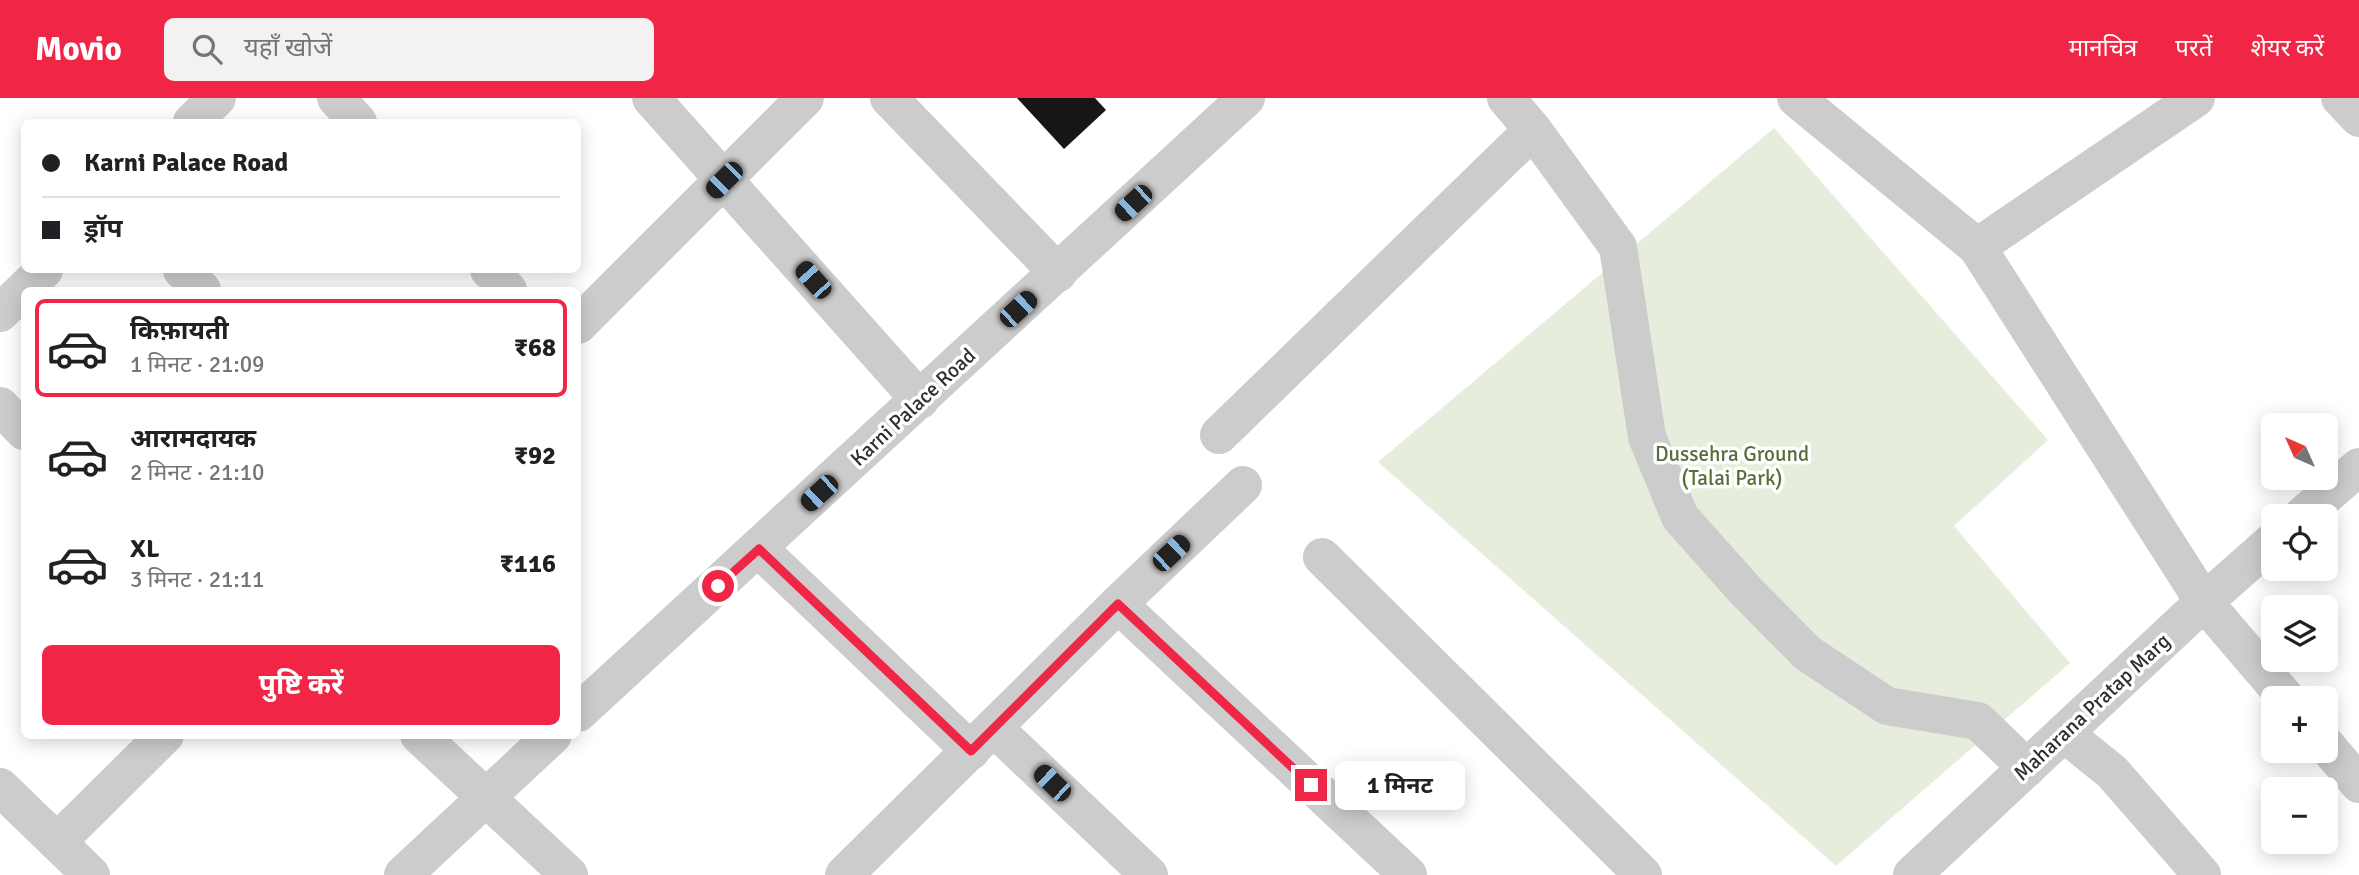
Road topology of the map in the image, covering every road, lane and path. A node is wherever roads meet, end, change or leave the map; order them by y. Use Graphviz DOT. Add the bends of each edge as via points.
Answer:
graph roads {
  1 [pos="217,98"];
  2 [pos="336,98"];
  3 [pos="651,98"];
  4 [pos="805,98"];
  5 [pos="889,98"];
  6 [pos="1246,98"];
  7 [pos="1506,98"];
  8 [pos="1797,98"];
  9 [pos="2196,98"];
  10 [pos="2340,98"];
  11 [pos="2359,118"];
  12 [pos="195,119"];
  13 [pos="355,119"];
  14 [pos="1533,130"];
  15 [pos="724,180"];
  16 [pos="1977,247"];
  17 [pos="41,273"];
  18 [pos="185,273"];
  19 [pos="492,273"];
  20 [pos="1058,273"];
  21 [pos="27,287"];
  22 [pos="199,287"];
  23 [pos="505,287"];
  24 [pos="21,292"];
  25 [pos="0,313"];
  26 [pos="581,322"];
  27 [pos="920,400"];
  28 [pos="0,406"];
  29 [pos="21,427"];
  30 [pos="1219,435"];
  31 [pos="2359,467"];
  32 [pos="1244,485"];
  33 [pos="2316,504"];
  34 [pos="759,549"];
  35 [pos="2261,552"];
  36 [pos="1322,556"];
  37 [pos="2204,602"];
  38 [pos="1118,604"];
  39 [pos="2276,686"];
  40 [pos="581,710"];
  41 [pos="2065,734"];
  42 [pos="161,739"];
  43 [pos="423,739"];
  44 [pos="549,739"];
  45 [pos="983,740"];
  46 [pos="2338,759"];
  47 [pos="2027,768"];
  48 [pos="2359,784"];
  49 [pos="0,787"];
  50 [pos="485,797"];
  51 [pos="57,842"];
  52 [pos="1619,867"];
  53 [pos="91,875"];
  54 [pos="403,875"];
  55 [pos="569,875"];
  56 [pos="844,875"];
  57 [pos="1149,875"];
  58 [pos="1408,875"];
  59 [pos="1912,875"];
  60 [pos="2202,875"];
  1 -- 12 [label="street"];
  2 -- 13 [label="street"];
  3 -- 15 [label="street"];
  4 -- 15 [label="street"];
  5 -- 20 [label="street"];
  6 -- 20 [label="street, Karni Palace Road"];
  7 -- 14 [label="street"];
  8 -- 16 [label="street"];
  9 -- 16 [label="street"];
  10 -- 11 [label="street"];
  14 -- 30 [label="street"];
  14 -- 47 [label="street" via="1618,247 1647,436 1680,517 1807,653 1887,706 1978,720"];
  15 -- 26 [label="street"];
  15 -- 27 [label="street"];
  16 -- 37 [label="street"];
  17 -- 21 [label="street"];
  18 -- 22 [label="street"];
  19 -- 23 [label="street"];
  20 -- 27 [label="street, Karni Palace Road"];
  24 -- 25 [label="street"];
  27 -- 34 [label="street, Karni Palace Road"];
  28 -- 29 [label="street"];
  31 -- 33 [label="street"];
  32 -- 38 [label="street"];
  34 -- 40 [label="street, Karni Palace Road"];
  34 -- 45 [label="street"];
  35 -- 37 [label="street, Maharana Pratap Marg"];
  36 -- 52 [label="street"];
  37 -- 39 [label="street"];
  37 -- 41 [label="street, Maharana Pratap Marg"];
  38 -- 45 [label="street"];
  38 -- 58 [label="street"];
  41 -- 47 [label="street, Maharana Pratap Marg"];
  41 -- 60 [label="street" via="2112,772"];
  42 -- 51 [label="street"];
  43 -- 50 [label="street"];
  44 -- 50 [label="street"];
  45 -- 56 [label="street"];
  45 -- 57 [label="street"];
  46 -- 48 [label="street"];
  47 -- 59 [label="street, Maharana Pratap Marg"];
  49 -- 51 [label="street"];
  50 -- 54 [label="street"];
  50 -- 55 [label="street"];
  51 -- 53 [label="street"];
}
